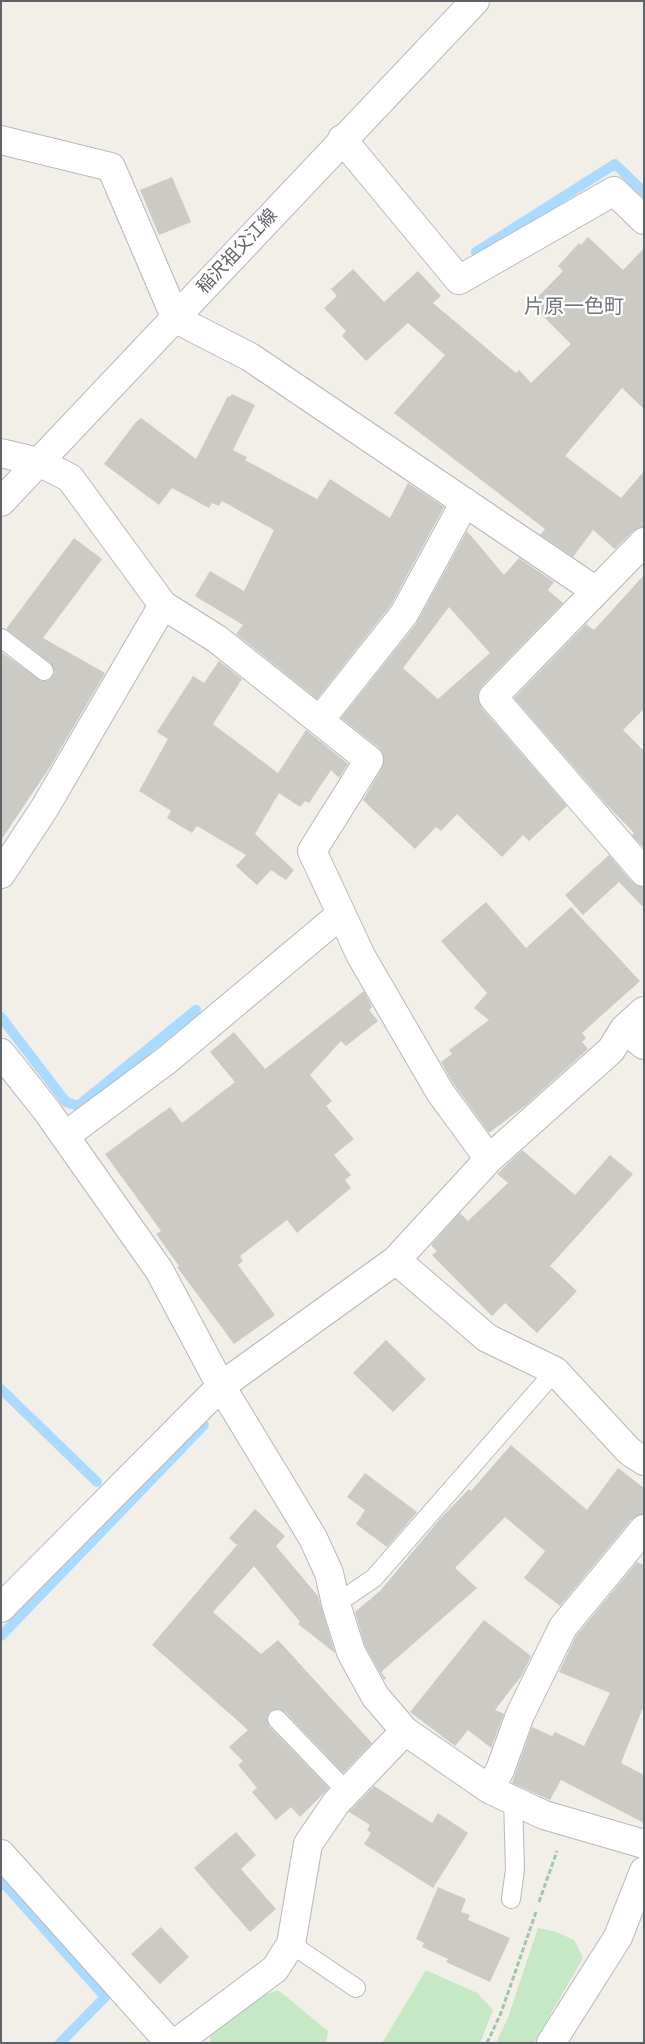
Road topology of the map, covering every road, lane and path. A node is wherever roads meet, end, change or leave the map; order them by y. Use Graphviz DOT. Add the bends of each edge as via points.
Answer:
graph roads {
  1 [pos="475,1"];
  2 [pos="342,139"];
  3 [pos="1,140"];
  4 [pos="644,220"];
  5 [pos="176,319"];
  6 [pos="1,453"];
  7 [pos="39,462"];
  8 [pos="1,502"];
  9 [pos="465,502"];
  10 [pos="644,542"];
  11 [pos="596,591"];
  12 [pos="164,605"];
  13 [pos="1,638"];
  14 [pos="44,671"];
  15 [pos="320,720"];
  16 [pos="644,872"];
  17 [pos="1,874"];
  18 [pos="340,915"];
  19 [pos="644,1011"];
  20 [pos="634,1038"];
  21 [pos="1,1053"];
  22 [pos="65,1136"];
  23 [pos="489,1159"];
  24 [pos="396,1260"];
  25 [pos="555,1371"];
  26 [pos="220,1386"];
  27 [pos="644,1462"];
  28 [pos="644,1529"];
  29 [pos="336,1604"];
  30 [pos="1,1608"];
  31 [pos="277,1719"];
  32 [pos="405,1731"];
  33 [pos="347,1792"];
  34 [pos="501,1794"];
  35 [pos="567,1822"];
  36 [pos="644,1844"];
  37 [pos="1,1854"];
  38 [pos="644,1871"];
  39 [pos="510,1899"];
  40 [pos="291,1944"];
  41 [pos="356,1988"];
  42 [pos="178,2042"];
  43 [pos="487,2043"];
  44 [pos="551,2043"];
  1 -- 2 [label="street, 稲沢祖父江線"];
  2 -- 4 [label="street" via="459,280 614,191"];
  2 -- 5 [label="street, 稲沢祖父江線"];
  3 -- 5 [label="street" via="111,167"];
  5 -- 7 [label="street, 稲沢祖父江線"];
  5 -- 9 [label="street" via="250,358"];
  6 -- 7 [label="street"];
  7 -- 8 [label="street, 稲沢祖父江線"];
  7 -- 12 [label="street" via="70,478"];
  9 -- 11 [label="street"];
  9 -- 15 [label="street" via="404,614"];
  10 -- 11 [label="street"];
  11 -- 16 [label="street" via="493,697"];
  12 -- 15 [label="street" via="217,638"];
  12 -- 17 [label="street" via="44,809"];
  13 -- 14 [label="lane"];
  15 -- 18 [label="street" via="369,760 312,851"];
  18 -- 22 [label="street" via="167,1060"];
  18 -- 23 [label="street" via="440,1092"];
  19 -- 20 [label="street"];
  20 -- 23 [label="street" via="611,1050"];
  21 -- 22 [label="street"];
  22 -- 26 [label="street" via="159,1270"];
  23 -- 24 [label="street"];
  24 -- 25 [label="street" via="487,1338"];
  24 -- 26 [label="street"];
  25 -- 27 [label="street" via="629,1451"];
  25 -- 29 [label="lane" via="374,1578"];
  26 -- 29 [label="street" via="313,1538 329,1572"];
  26 -- 30 [label="street"];
  28 -- 34 [label="street" via="563,1627 520,1715 500,1770"];
  29 -- 32 [label="street" via="351,1652 375,1696"];
  31 -- 33 [label="lane"];
  32 -- 33 [label="street"];
  32 -- 34 [label="street"];
  33 -- 40 [label="street" via="308,1844"];
  34 -- 35 [label="street"];
  34 -- 39 [label="lane" via="515,1869"];
  35 -- 36 [label="street"];
  35 -- 43 [label="path" via="501,2013"];
  37 -- 42 [label="street"];
  38 -- 44 [label="street" via="618,1937"];
  40 -- 41 [label="lane"];
  40 -- 42 [label="street" via="275,1969"];
}
